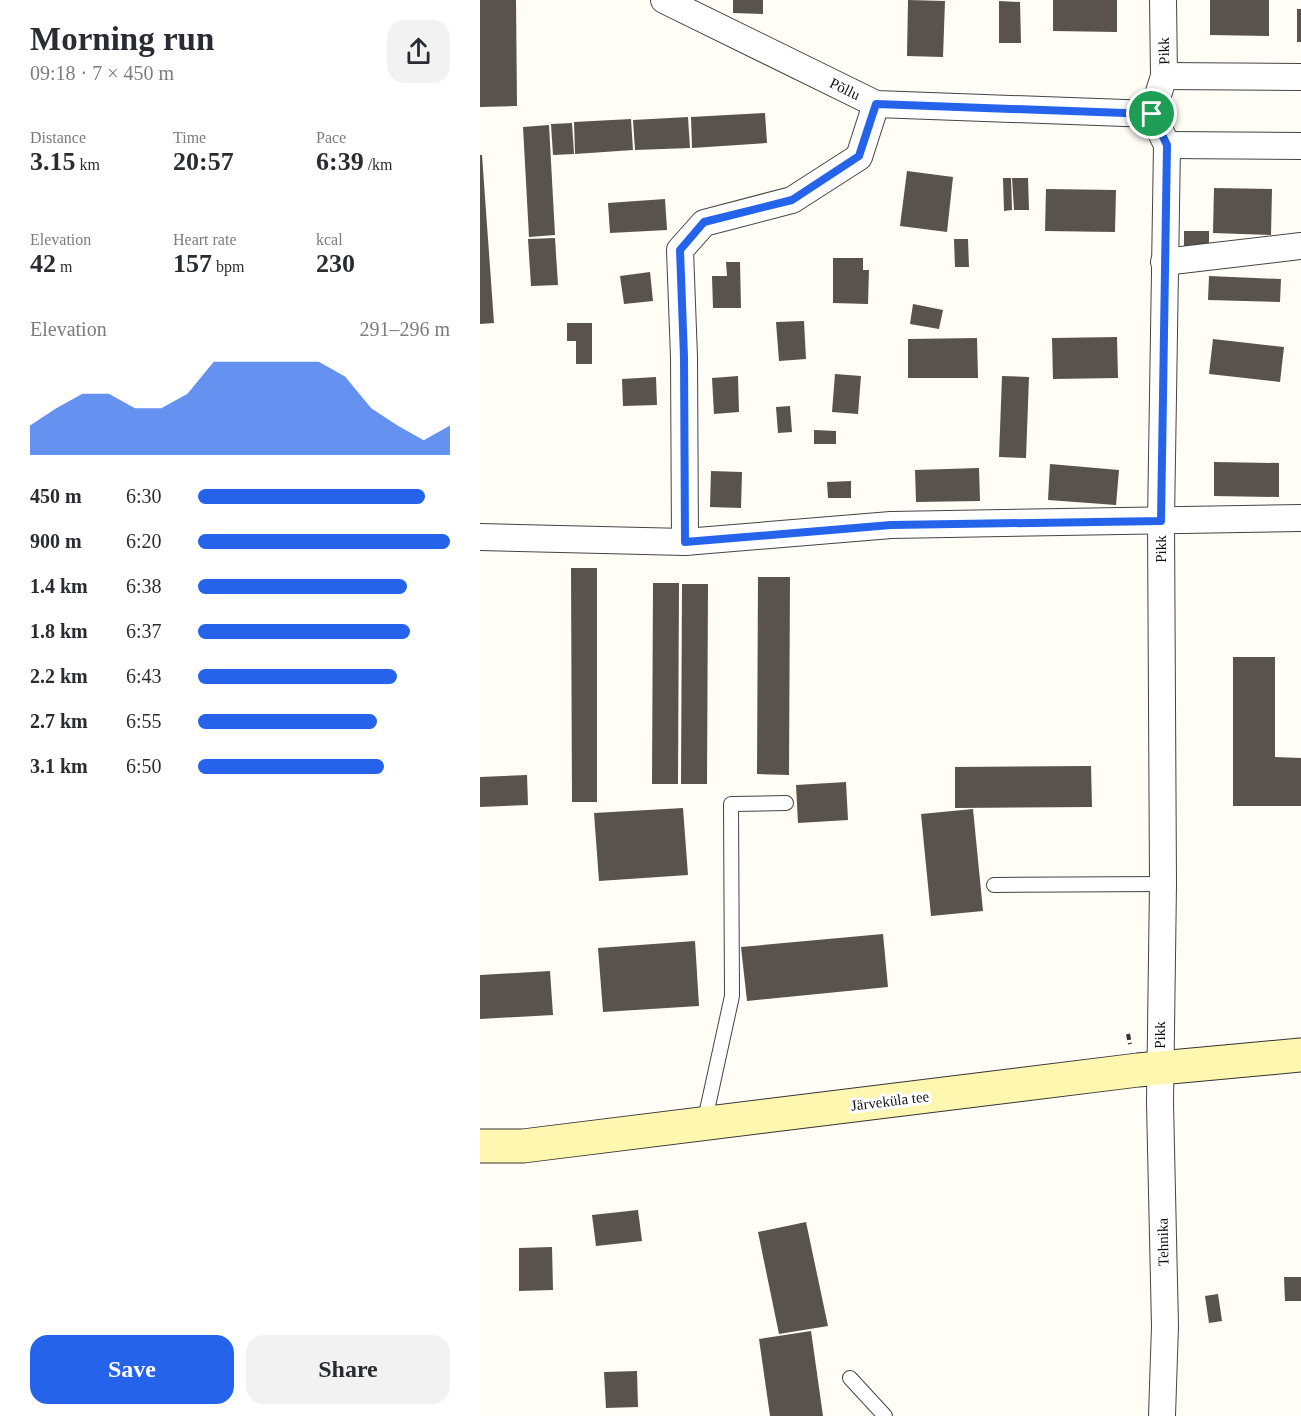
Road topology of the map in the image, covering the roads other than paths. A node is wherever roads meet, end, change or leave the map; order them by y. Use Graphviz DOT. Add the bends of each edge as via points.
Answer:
graph roads {
  1 [pos="664,0"];
  2 [pos="1163,0"];
  3 [pos="1164,75"];
  4 [pos="1301,76"];
  5 [pos="876,104"];
  6 [pos="1152,114"];
  7 [pos="1167,145"];
  8 [pos="1301,146"];
  9 [pos="1301,246"];
  10 [pos="1164,262"];
  11 [pos="1301,518"];
  12 [pos="1161,521"];
  13 [pos="480,537"];
  14 [pos="685,542"];
  15 [pos="786,803"];
  16 [pos="1163,884"];
  17 [pos="994,885"];
  18 [pos="1301,1055"];
  19 [pos="1160,1068"];
  20 [pos="704,1124"];
  21 [pos="480,1146"];
  22 [pos="850,1378"];
  23 [pos="885,1416"];
  24 [pos="1162,1416"];
  1 -- 5 [label="street, Põllu"];
  2 -- 3 [label="street, Pikk"];
  3 -- 4 [label="street"];
  3 -- 6 [label="street, Pikk"];
  5 -- 6 [label="street, Põllu"];
  5 -- 14 [label="street" via="859,156 792,200 704,222 680,250"];
  6 -- 7 [label="street, Pikk"];
  7 -- 8 [label="street"];
  7 -- 10 [label="street, Pikk"];
  9 -- 10 [label="street"];
  10 -- 12 [label="street, Pikk"];
  11 -- 12 [label="street"];
  12 -- 14 [label="street" via="891,525"];
  12 -- 16 [label="street, Pikk"];
  13 -- 14 [label="street"];
  15 -- 20 [label="lane" via="730,804 732,996"];
  16 -- 17 [label="lane"];
  16 -- 19 [label="street, Pikk"];
  18 -- 19 [label="main road, Järveküla tee"];
  19 -- 20 [label="main road, Järveküla tee"];
  19 -- 24 [label="street, Tehnika" via="1165,1326"];
  20 -- 21 [label="main road, Järveküla tee" via="523,1146"];
  22 -- 23 [label="lane"];
}
